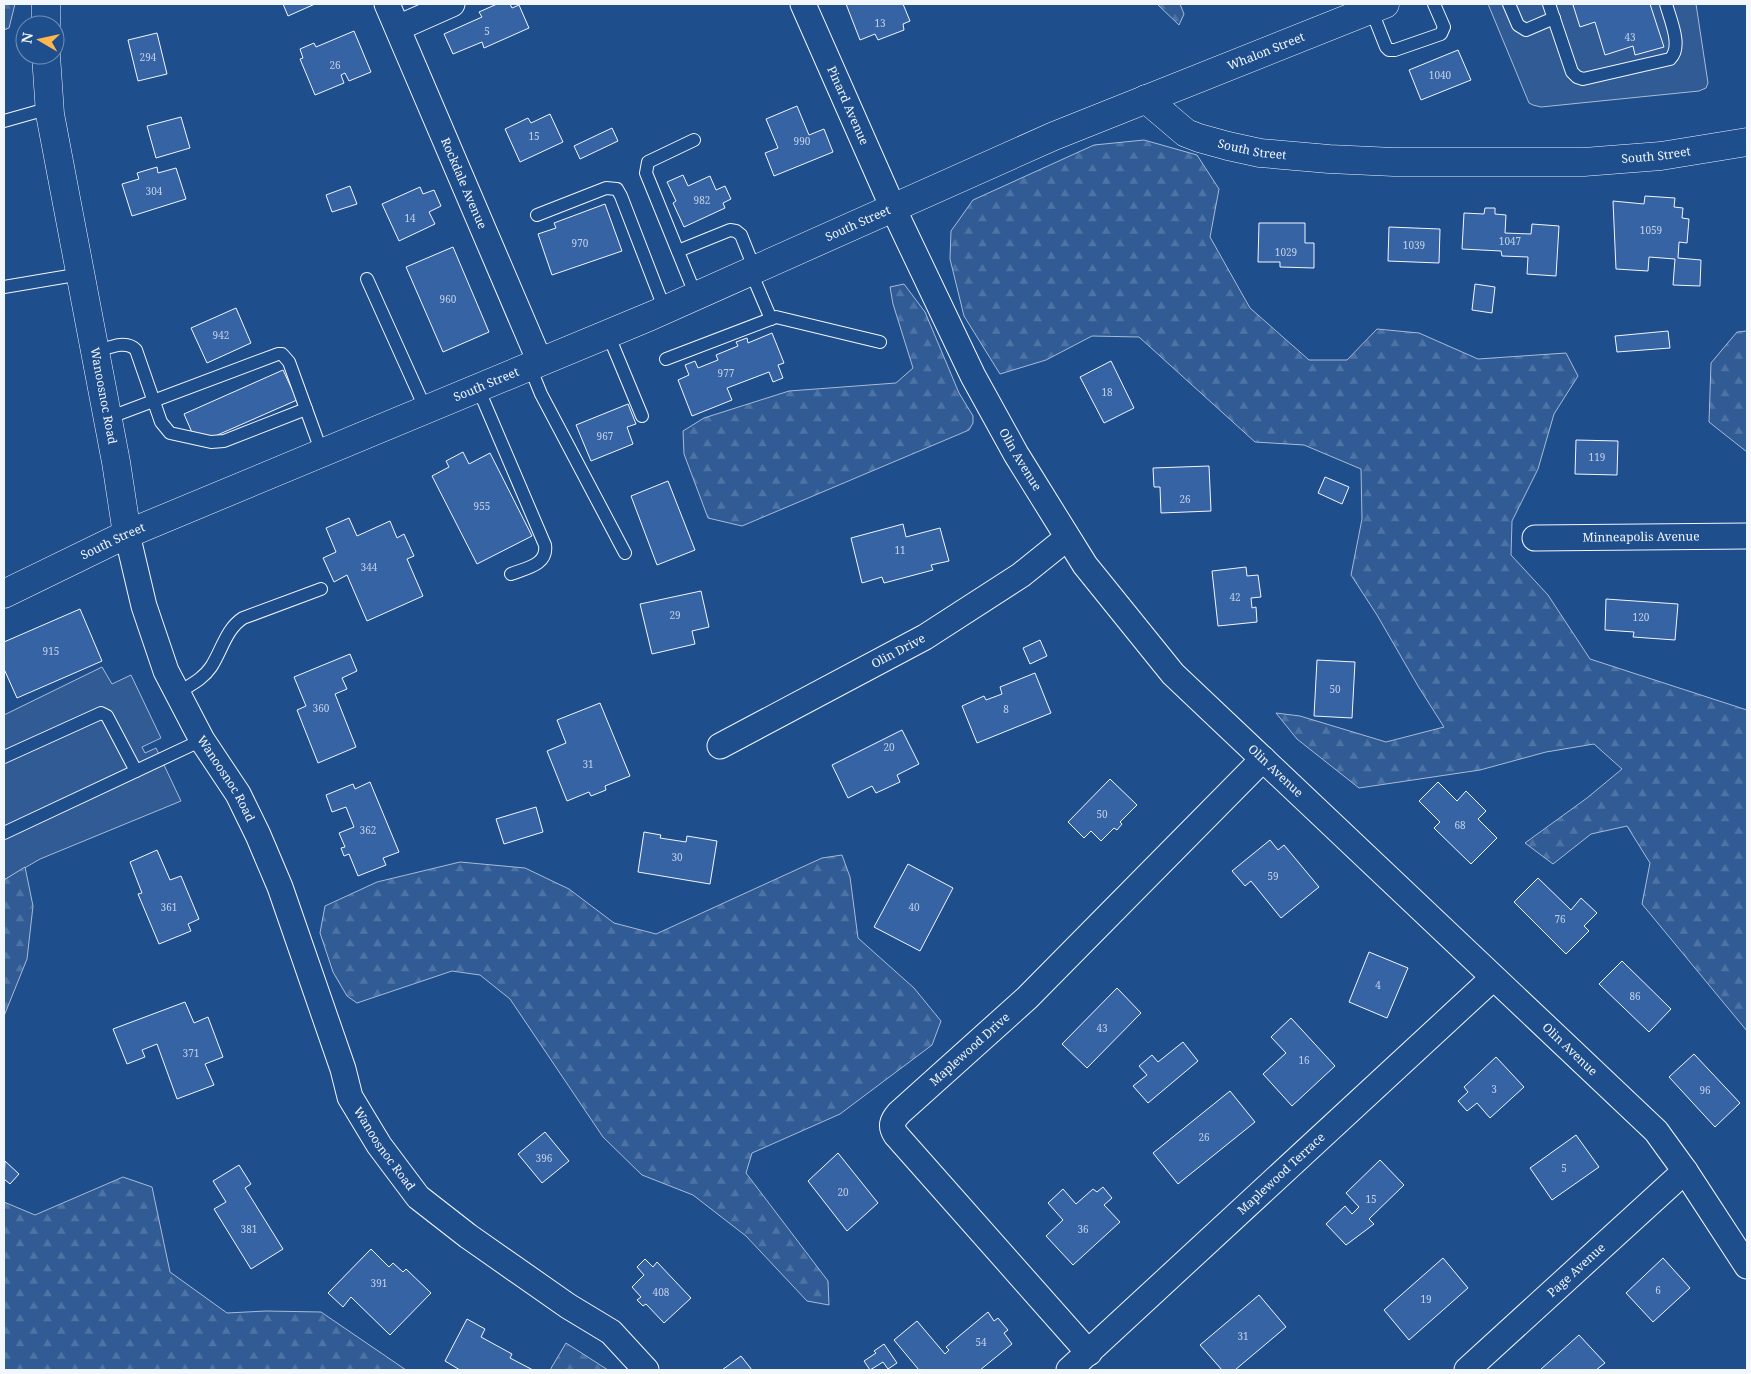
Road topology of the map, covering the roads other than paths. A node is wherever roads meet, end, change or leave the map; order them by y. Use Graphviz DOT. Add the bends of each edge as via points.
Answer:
graph roads {
  1 [pos="387,4"];
  2 [pos="452,4"];
  3 [pos="804,4"];
  4 [pos="1434,4"];
  5 [pos="1509,4"];
  6 [pos="1549,4"];
  7 [pos="1666,4"];
  8 [pos="1378,7"];
  9 [pos="1554,18"];
  10 [pos="398,28"];
  11 [pos="47,65"];
  12 [pos="1146,98"];
  13 [pos="50,108"];
  14 [pos="4,121"];
  15 [pos="694,140"];
  16 [pos="1747,142"];
  17 [pos="893,208"];
  18 [pos="537,215"];
  19 [pos="678,251"];
  20 [pos="753,271"];
  21 [pos="81,274"];
  22 [pos="366,279"];
  23 [pos="4,287"];
  24 [pos="696,296"];
  25 [pos="665,310"];
  26 [pos="771,319"];
  27 [pos="608,334"];
  28 [pos="880,342"];
  29 [pos="95,352"];
  30 [pos="666,359"];
  31 [pos="535,365"];
  32 [pos="478,388"];
  33 [pos="153,401"];
  34 [pos="306,409"];
  35 [pos="426,410"];
  36 [pos="642,416"];
  37 [pos="108,418"];
  38 [pos="322,453"];
  39 [pos="127,534"];
  40 [pos="1747,536"];
  41 [pos="1067,538"];
  42 [pos="1535,538"];
  43 [pos="625,553"];
  44 [pos="511,574"];
  45 [pos="320,589"];
  46 [pos="4,594"];
  47 [pos="178,692"];
  48 [pos="202,740"];
  49 [pos="720,746"];
  50 [pos="4,757"];
  51 [pos="1263,759"];
  52 [pos="136,771"];
  53 [pos="5,828"];
  54 [pos="1493,978"];
  55 [pos="1685,1171"];
  56 [pos="1747,1266"];
  57 [pos="1089,1353"];
  58 [pos="646,1370"];
  59 [pos="1069,1370"];
  60 [pos="1468,1370"];
  1 -- 10 [label="street, Rockdale Avenue"];
  2 -- 10 [label="street"];
  3 -- 17 [label="street, Pinard Avenue"];
  4 -- 8 [label="lane" via="1444,31 1395,50 1386,47"];
  5 -- 9 [label="lane" via="1522,29"];
  6 -- 9 [label="lane"];
  7 -- 9 [label="lane" via="1677,46 1675,54 1670,58 1583,79 1572,72"];
  8 -- 12 [label="main road, Whalon Street"];
  10 -- 31 [label="street, Rockdale Avenue"];
  11 -- 13 [label="main road, Wanoosnoc Road"];
  12 -- 16 [label="main road, South Street" via="1186,133 1206,140 1260,152 1336,159 1428,163 1584,162 1661,156"];
  12 -- 17 [label="main road, South Street"];
  13 -- 14 [label="lane"];
  13 -- 21 [label="main road, Wanoosnoc Road"];
  15 -- 19 [label="lane" via="648,162 647,166 646,173"];
  17 -- 20 [label="main road, South Street"];
  17 -- 41 [label="street, Olin Avenue" via="973,376"];
  18 -- 25 [label="lane" via="606,188 617,189"];
  19 -- 20 [label="lane" via="730,230 736,231 741,234"];
  19 -- 24 [label="lane"];
  20 -- 24 [label="main road, South Street"];
  20 -- 26 [label="lane"];
  21 -- 23 [label="lane"];
  21 -- 29 [label="main road, Wanoosnoc Road"];
  22 -- 35 [label="lane"];
  24 -- 25 [label="main road, South Street"];
  25 -- 27 [label="main road, South Street"];
  26 -- 28 [label="lane" via="784,318"];
  26 -- 30 [label="lane"];
  27 -- 31 [label="main road, South Street"];
  27 -- 36 [label="lane"];
  29 -- 33 [label="lane" via="124,344 132,346"];
  29 -- 37 [label="main road, Wanoosnoc Road"];
  31 -- 32 [label="main road, South Street"];
  31 -- 43 [label="lane" via="541,394"];
  32 -- 35 [label="main road, South Street"];
  32 -- 44 [label="lane" via="546,550 540,562"];
  33 -- 34 [label="lane" via="161,422 170,433 217,442"];
  33 -- 34 [label="lane" via="278,354 289,362"];
  33 -- 37 [label="lane"];
  34 -- 38 [label="lane"];
  35 -- 38 [label="main road, South Street"];
  37 -- 39 [label="main road, Wanoosnoc Road"];
  38 -- 39 [label="main road, South Street"];
  39 -- 46 [label="main road, South Street"];
  39 -- 47 [label="street, Wanoosnoc Road" via="144,606 166,671"];
  40 -- 42 [label="street, Minneapolis Avenue"];
  41 -- 49 [label="street, Olin Drive" via="1021,575 925,637"];
  41 -- 51 [label="street, Olin Avenue" via="1172,674"];
  45 -- 47 [label="lane" via="237,622 206,674"];
  47 -- 48 [label="street, Wanoosnoc Road"];
  48 -- 52 [label="lane"];
  48 -- 58 [label="street, Wanoosnoc Road" via="238,794 262,844 280,887 350,1097 379,1145 418,1198 568,1306 611,1332"];
  50 -- 52 [label="lane" via="102,713 107,716"];
  51 -- 54 [label="street, Olin Avenue"];
  51 -- 57 [label="street, Maplewood Drive" via="1027,998 899,1113 892,1124 896,1135"];
  52 -- 53 [label="lane"];
  54 -- 55 [label="street, Olin Avenue" via="1656,1131"];
  54 -- 57 [label="street, Maplewood Terrace"];
  55 -- 56 [label="street, Olin Avenue"];
  55 -- 60 [label="street, Page Avenue"];
  57 -- 59 [label="street, Maplewood Terrace"];
}
